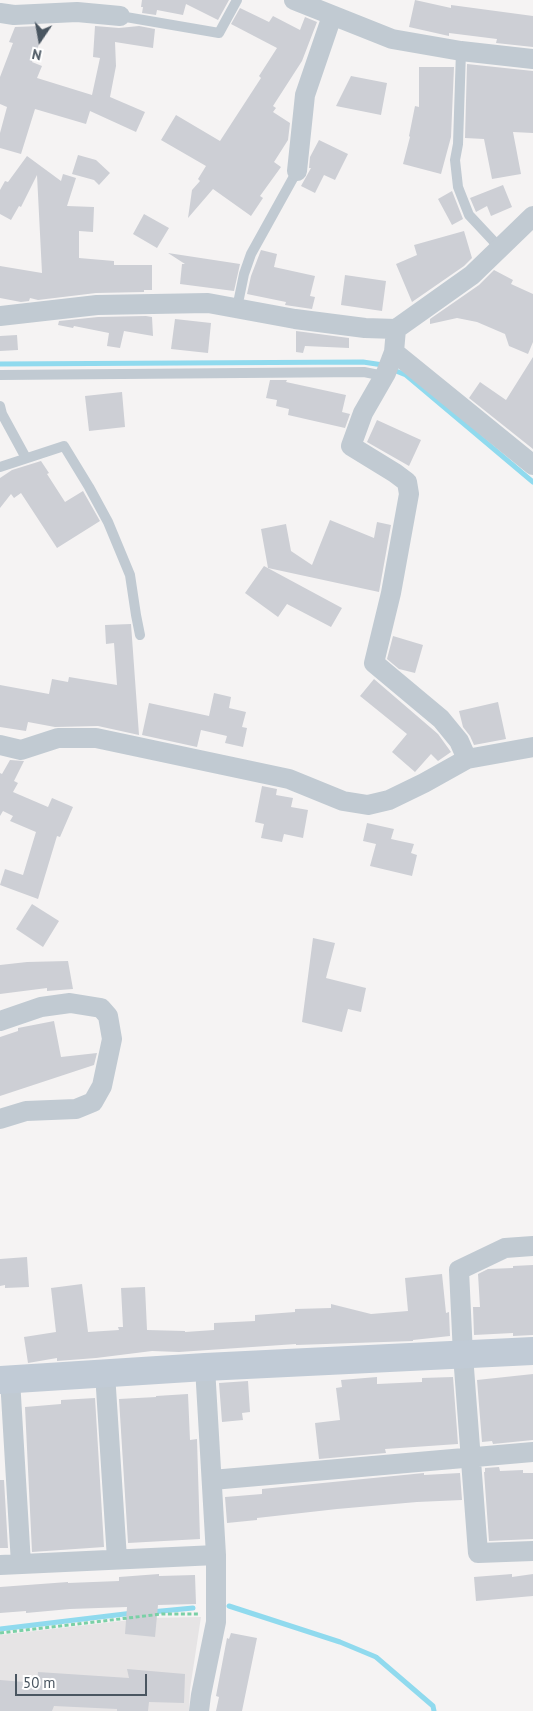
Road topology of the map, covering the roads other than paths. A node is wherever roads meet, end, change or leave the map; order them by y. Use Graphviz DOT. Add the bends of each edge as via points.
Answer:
graph roads {
  1 [pos="237,0"];
  2 [pos="294,0"];
  3 [pos="0,13"];
  4 [pos="120,16"];
  5 [pos="332,16"];
  6 [pos="461,52"];
  7 [pos="533,59"];
  8 [pos="297,171"];
  9 [pos="533,216"];
  10 [pos="499,247"];
  11 [pos="237,308"];
  12 [pos="0,316"];
  13 [pos="396,329"];
  14 [pos="388,365"];
  15 [pos="0,374"];
  16 [pos="0,406"];
  17 [pos="26,458"];
  18 [pos="533,466"];
  19 [pos="0,467"];
  20 [pos="140,635"];
  21 [pos="0,745"];
  22 [pos="525,749"];
  23 [pos="467,759"];
  24 [pos="533,763"];
  25 [pos="0,1021"];
  26 [pos="0,1119"];
  27 [pos="533,1246"];
  28 [pos="533,1351"];
  29 [pos="463,1355"];
  30 [pos="205,1367"];
  31 [pos="105,1373"];
  32 [pos="5,1379"];
  33 [pos="533,1452"];
  34 [pos="471,1456"];
  35 [pos="212,1480"];
  36 [pos="533,1551"];
  37 [pos="216,1555"];
  38 [pos="117,1559"];
  39 [pos="21,1564"];
  40 [pos="0,1565"];
  41 [pos="199,1711"];
  1 -- 4 [label="lane" via="219,33"];
  2 -- 5 [label="street"];
  3 -- 4 [label="street" via="14,16 77,12"];
  5 -- 6 [label="street" via="392,39"];
  5 -- 8 [label="street" via="305,95"];
  6 -- 7 [label="street"];
  6 -- 10 [label="lane" via="455,160 458,187 468,215"];
  8 -- 11 [label="lane" via="251,254"];
  9 -- 10 [label="street"];
  10 -- 13 [label="street" via="472,275"];
  11 -- 12 [label="street" via="208,303 97,306"];
  11 -- 13 [label="street" via="295,319"];
  13 -- 14 [label="street"];
  14 -- 15 [label="lane" via="364,372"];
  14 -- 18 [label="street"];
  14 -- 23 [label="street" via="363,413 351,446 407,482 409,494 374,663 440,719 459,741"];
  16 -- 17 [label="lane"];
  17 -- 19 [label="lane"];
  17 -- 20 [label="lane" via="64,446 108,522 130,575"];
  21 -- 23 [label="street" via="21,750 58,738 96,738 289,779 343,801 368,805 389,800"];
  22 -- 23 [label="street"];
  22 -- 24 [label="street"];
  25 -- 26 [label="street" via="41,1007 70,1003 101,1008 108,1016 112,1038 102,1086 93,1102 76,1109 26,1111"];
  27 -- 29 [label="street" via="505,1248 459,1270"];
  28 -- 29 [label="street"];
  29 -- 30 [label="street"];
  29 -- 34 [label="street"];
  30 -- 31 [label="street"];
  30 -- 35 [label="street"];
  31 -- 32 [label="street"];
  31 -- 38 [label="street"];
  32 -- 39 [label="street"];
  33 -- 34 [label="street"];
  34 -- 35 [label="street"];
  34 -- 36 [label="street" via="478,1553"];
  35 -- 37 [label="street"];
  37 -- 38 [label="street"];
  37 -- 41 [label="street" via="216,1622"];
  38 -- 39 [label="street"];
  39 -- 40 [label="street"];
}
